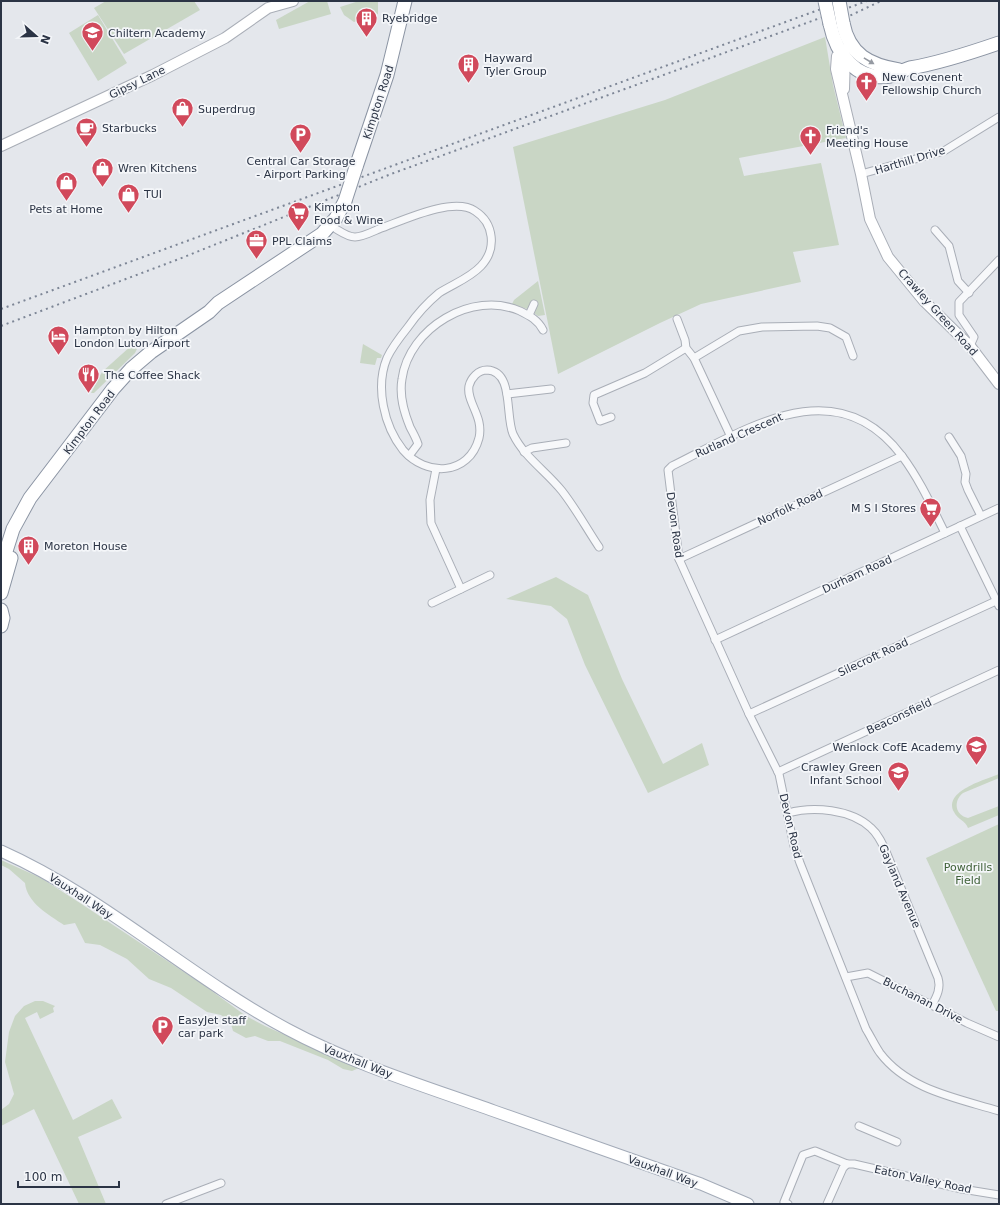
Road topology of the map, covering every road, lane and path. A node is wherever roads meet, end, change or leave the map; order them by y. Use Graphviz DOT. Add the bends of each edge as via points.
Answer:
graph roads {
  1 [pos="293,1"];
  2 [pos="405,1"];
  3 [pos="825,1"];
  4 [pos="839,1"];
  5 [pos="267,5"];
  6 [pos="999,43"];
  7 [pos="846,53"];
  8 [pos="902,70"];
  9 [pos="865,73"];
  10 [pos="844,87"];
  11 [pos="844,99"];
  12 [pos="999,117"];
  13 [pos="1,146"];
  14 [pos="861,174"];
  15 [pos="345,201"];
  16 [pos="336,229"];
  17 [pos="935,230"];
  18 [pos="999,260"];
  19 [pos="969,293"];
  20 [pos="534,304"];
  21 [pos="209,312"];
  22 [pos="529,315"];
  23 [pos="677,319"];
  24 [pos="543,330"];
  25 [pos="970,346"];
  26 [pos="686,348"];
  27 [pos="853,356"];
  28 [pos="694,358"];
  29 [pos="999,384"];
  30 [pos="551,389"];
  31 [pos="506,394"];
  32 [pos="611,417"];
  33 [pos="731,437"];
  34 [pos="949,437"];
  35 [pos="566,443"];
  36 [pos="524,452"];
  37 [pos="409,456"];
  38 [pos="902,456"];
  39 [pos="436,469"];
  40 [pos="668,470"];
  41 [pos="999,508"];
  42 [pos="21,516"];
  43 [pos="981,516"];
  44 [pos="960,526"];
  45 [pos="945,533"];
  46 [pos="599,547"];
  47 [pos="679,559"];
  48 [pos="1,567"];
  49 [pos="490,575"];
  50 [pos="461,589"];
  51 [pos="1,593"];
  52 [pos="432,603"];
  53 [pos="998,604"];
  54 [pos="1,610"];
  55 [pos="1,626"];
  56 [pos="715,640"];
  57 [pos="999,670"];
  58 [pos="750,714"];
  59 [pos="778,772"];
  60 [pos="788,813"];
  61 [pos="1,851"];
  62 [pos="846,977"];
  63 [pos="932,1006"];
  64 [pos="999,1037"];
  65 [pos="999,1111"];
  66 [pos="859,1126"];
  67 [pos="897,1142"];
  68 [pos="847,1164"];
  69 [pos="222,1183"];
  70 [pos="999,1195"];
  71 [pos="166,1204"];
  72 [pos="748,1204"];
  73 [pos="788,1204"];
  74 [pos="827,1204"];
  1 -- 5 [label="street, Gipsy Lane"];
  2 -- 15 [label="highway, Kimpton Road, bridge" via="387,75"];
  3 -- 7 [label="highway, Crawley Green Road, bridge" via="833,39"];
  4 -- 7 [label="highway, bridge"];
  5 -- 13 [label="street, Gipsy Lane" via="225,38 153,75"];
  6 -- 8 [label="highway"];
  7 -- 8 [label="highway, one-way" via="874,64"];
  7 -- 9 [label="highway" via="853,67"];
  7 -- 10 [label="street, Crawley Green Road"];
  7 -- 11 [label="street, Crawley Green Road" via="836,61"];
  8 -- 9 [label="highway" via="890,76"];
  9 -- 10 [label="street" via="852,78"];
  10 -- 11 [label="street, Crawley Green Road"];
  11 -- 14 [label="street, Crawley Green Road"];
  12 -- 14 [label="street, Harthill Drive" via="944,151"];
  14 -- 25 [label="street, Crawley Green Road" via="870,219 888,257 924,301"];
  15 -- 16 [label="highway, Kimpton Road" via="345,210"];
  15 -- 21 [label="highway, Kimpton Road" via="336,218 322,234"];
  16 -- 21 [label="highway, Kimpton Road" via="250,292 221,310"];
  16 -- 37 [label="street" via="356,237 456,205 474,210 490,230 492,244 482,265 439,294 418,313 390,350 386,360 382,384 385,415 395,439"];
  17 -- 19 [label="street" via="949,246 958,281"];
  18 -- 19 [label="street"];
  19 -- 25 [label="street" via="959,302 958,307 959,315 974,337"];
  20 -- 22 [label="street"];
  21 -- 42 [label="highway, Kimpton Road" via="151,352 130,370 45,476"];
  22 -- 24 [label="street"];
  22 -- 37 [label="street" via="497,304 476,306 459,312 435,326 419,340 409,356 402,381 402,403 418,444"];
  23 -- 26 [label="street"];
  25 -- 29 [label="street, Crawley Green Road"];
  26 -- 28 [label="street"];
  26 -- 32 [label="street" via="645,373 594,395 593,403 600,420"];
  27 -- 28 [label="street" via="846,337 830,328 816,326 762,327 739,331"];
  28 -- 33 [label="street"];
  30 -- 31 [label="street"];
  31 -- 36 [label="street" via="508,421"];
  31 -- 39 [label="street" via="506,385 495,372 481,371 474,376 469,395 478,414 480,427 476,446 471,455 461,462 449,468"];
  33 -- 38 [label="street, Rutland Crescent" via="792,412 817,410 841,413 865,422 886,437"];
  33 -- 40 [label="street, Rutland Crescent"];
  34 -- 43 [label="street" via="961,456 966,474 965,482"];
  35 -- 36 [label="street" via="532,448"];
  36 -- 46 [label="street" via="563,493"];
  37 -- 39 [label="street" via="428,468"];
  38 -- 45 [label="street, Rutland Crescent" via="916,476"];
  38 -- 47 [label="street, Norfolk Road"];
  39 -- 50 [label="street" via="430,500 431,523"];
  40 -- 47 [label="street, Devon Road"];
  41 -- 43 [label="street, Durham Road"];
  42 -- 48 [label="highway, Kimpton Road" via="13,528"];
  42 -- 51 [label="highway, Kimpton Road" via="20,531"];
  43 -- 44 [label="street, Durham Road"];
  44 -- 45 [label="street, Durham Road"];
  44 -- 53 [label="street"];
  45 -- 56 [label="street, Durham Road"];
  47 -- 56 [label="street, Devon Road"];
  49 -- 50 [label="street"];
  50 -- 52 [label="street"];
  53 -- 58 [label="street, Silecroft Road"];
  54 -- 55 [label="highway"];
  56 -- 58 [label="street, Devon Road"];
  57 -- 59 [label="street, Beaconsfield"];
  58 -- 59 [label="street, Devon Road"];
  59 -- 60 [label="street, Devon Road"];
  60 -- 62 [label="street, Devon Road" via="800,863"];
  60 -- 63 [label="street, Gayland Avenue" via="809,810 835,812 852,816 872,828 883,845 938,978 939,991"];
  61 -- 72 [label="main road, Vauxhall Way" via="67,886 250,1008 327,1048 380,1070 701,1184"];
  62 -- 63 [label="street, Buchanan Drive" via="868,973"];
  62 -- 65 [label="street, Devon Road" via="866,1029 879,1053 890,1065 908,1080 930,1090"];
  63 -- 64 [label="street, Buchanan Drive"];
  66 -- 67 [label="street"];
  68 -- 70 [label="street, Eaton Valley Road"];
  68 -- 73 [label="street, Eaton Valley Road" via="815,1151 804,1155 784,1202"];
  68 -- 74 [label="street"];
  69 -- 71 [label="street"];
}
